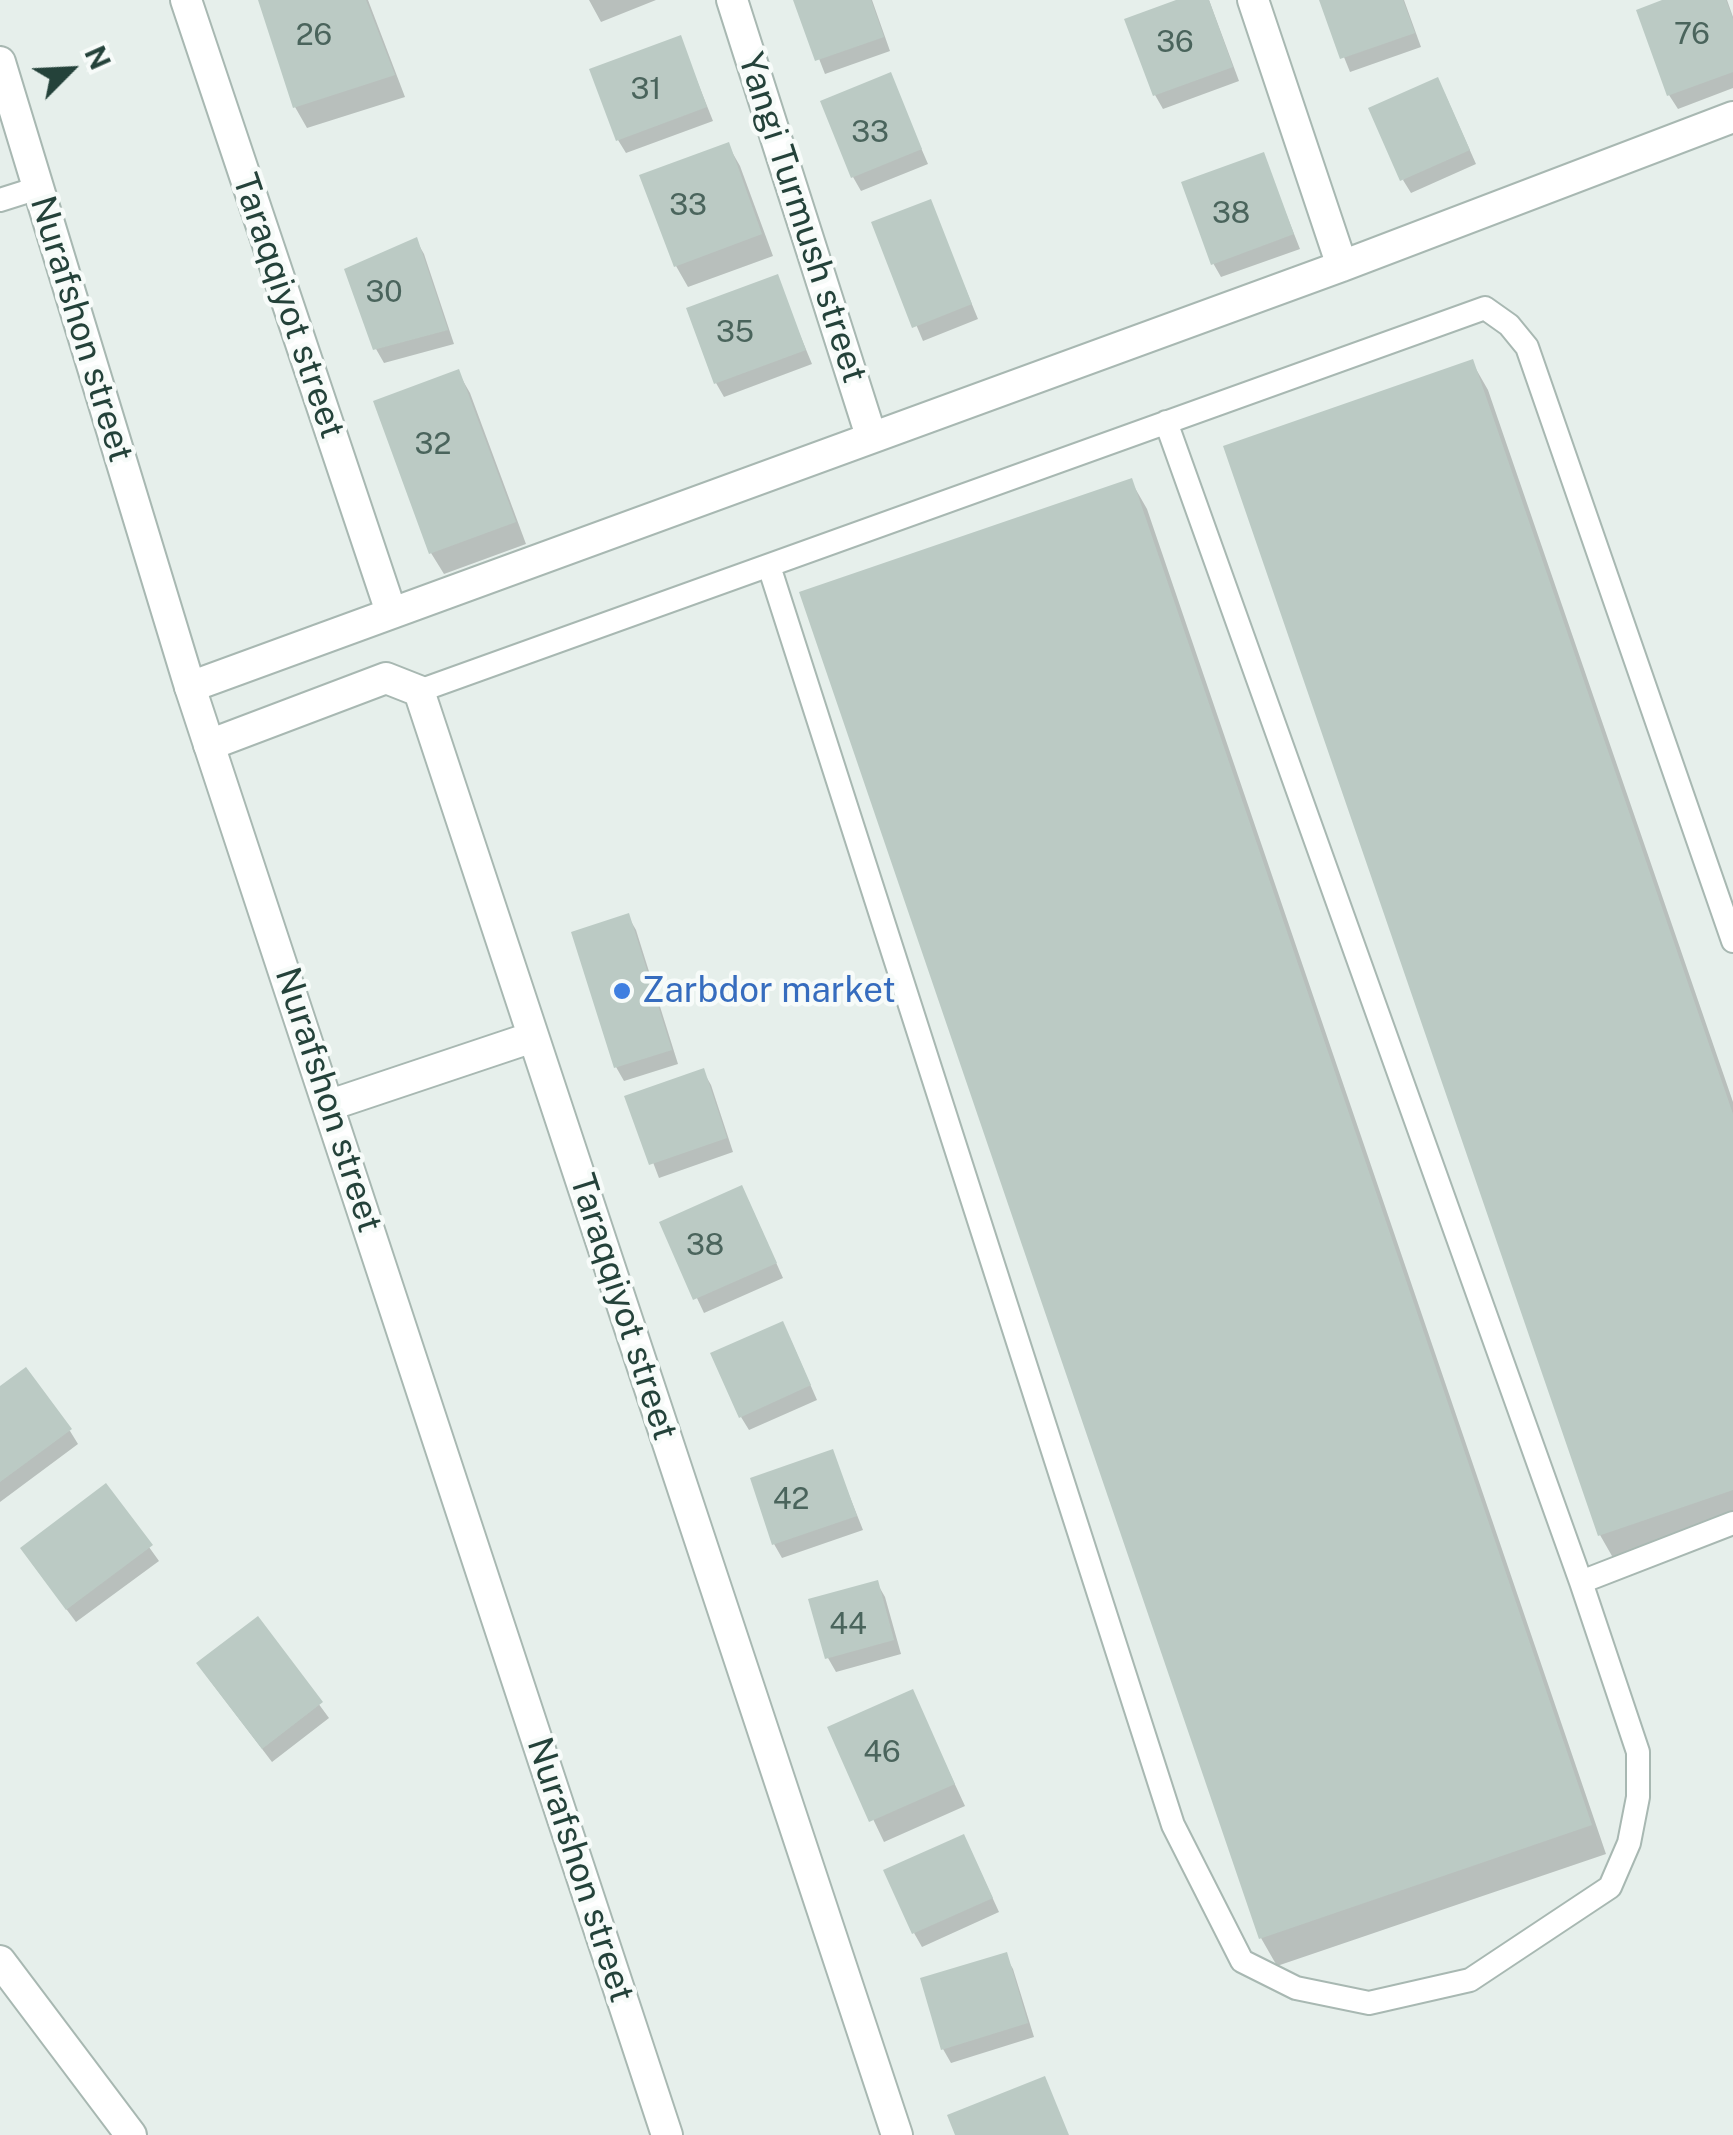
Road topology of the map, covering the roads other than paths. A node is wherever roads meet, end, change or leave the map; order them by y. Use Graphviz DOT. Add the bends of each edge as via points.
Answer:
graph roads {
  1 [pos="186,0"];
  2 [pos="732,0"];
  3 [pos="1253,0"];
  4 [pos="0,62"];
  5 [pos="1733,117"];
  6 [pos="38,188"];
  7 [pos="0,200"];
  8 [pos="1342,266"];
  9 [pos="1166,422"];
  10 [pos="871,436"];
  11 [pos="769,566"];
  12 [pos="391,612"];
  13 [pos="190,686"];
  14 [pos="419,692"];
  15 [pos="209,745"];
  16 [pos="1733,941"];
  17 [pos="534,1037"];
  18 [pos="330,1105"];
  19 [pos="1733,1523"];
  20 [pos="1580,1582"];
  21 [pos="0,1961"];
  22 [pos="131,2135"];
  23 [pos="667,2135"];
  24 [pos="897,2135"];
  1 -- 12 [label="street, Taraqqiyot street"];
  2 -- 10 [label="street, Yangi Turmush street"];
  3 -- 8 [label="street"];
  4 -- 6 [label="street, Nurafshon street"];
  5 -- 8 [label="street"];
  6 -- 7 [label="lane"];
  6 -- 13 [label="street, Nurafshon street"];
  8 -- 10 [label="street"];
  9 -- 11 [label="lane"];
  9 -- 16 [label="lane" via="1485,308 1509,325 1528,347"];
  9 -- 20 [label="lane"];
  10 -- 12 [label="street"];
  11 -- 14 [label="lane"];
  11 -- 20 [label="lane" via="1174,1825 1242,1960 1296,1988 1369,2003 1470,1980 1610,1888 1629,1844 1638,1752"];
  12 -- 13 [label="street"];
  13 -- 15 [label="street, Nurafshon street"];
  14 -- 15 [label="street" via="386,678"];
  14 -- 17 [label="street, Taraqqiyot street"];
  15 -- 18 [label="street, Nurafshon street"];
  17 -- 18 [label="street"];
  17 -- 24 [label="street, Taraqqiyot street"];
  18 -- 23 [label="street, Nurafshon street"];
  19 -- 20 [label="lane"];
  21 -- 22 [label="street"];
}
